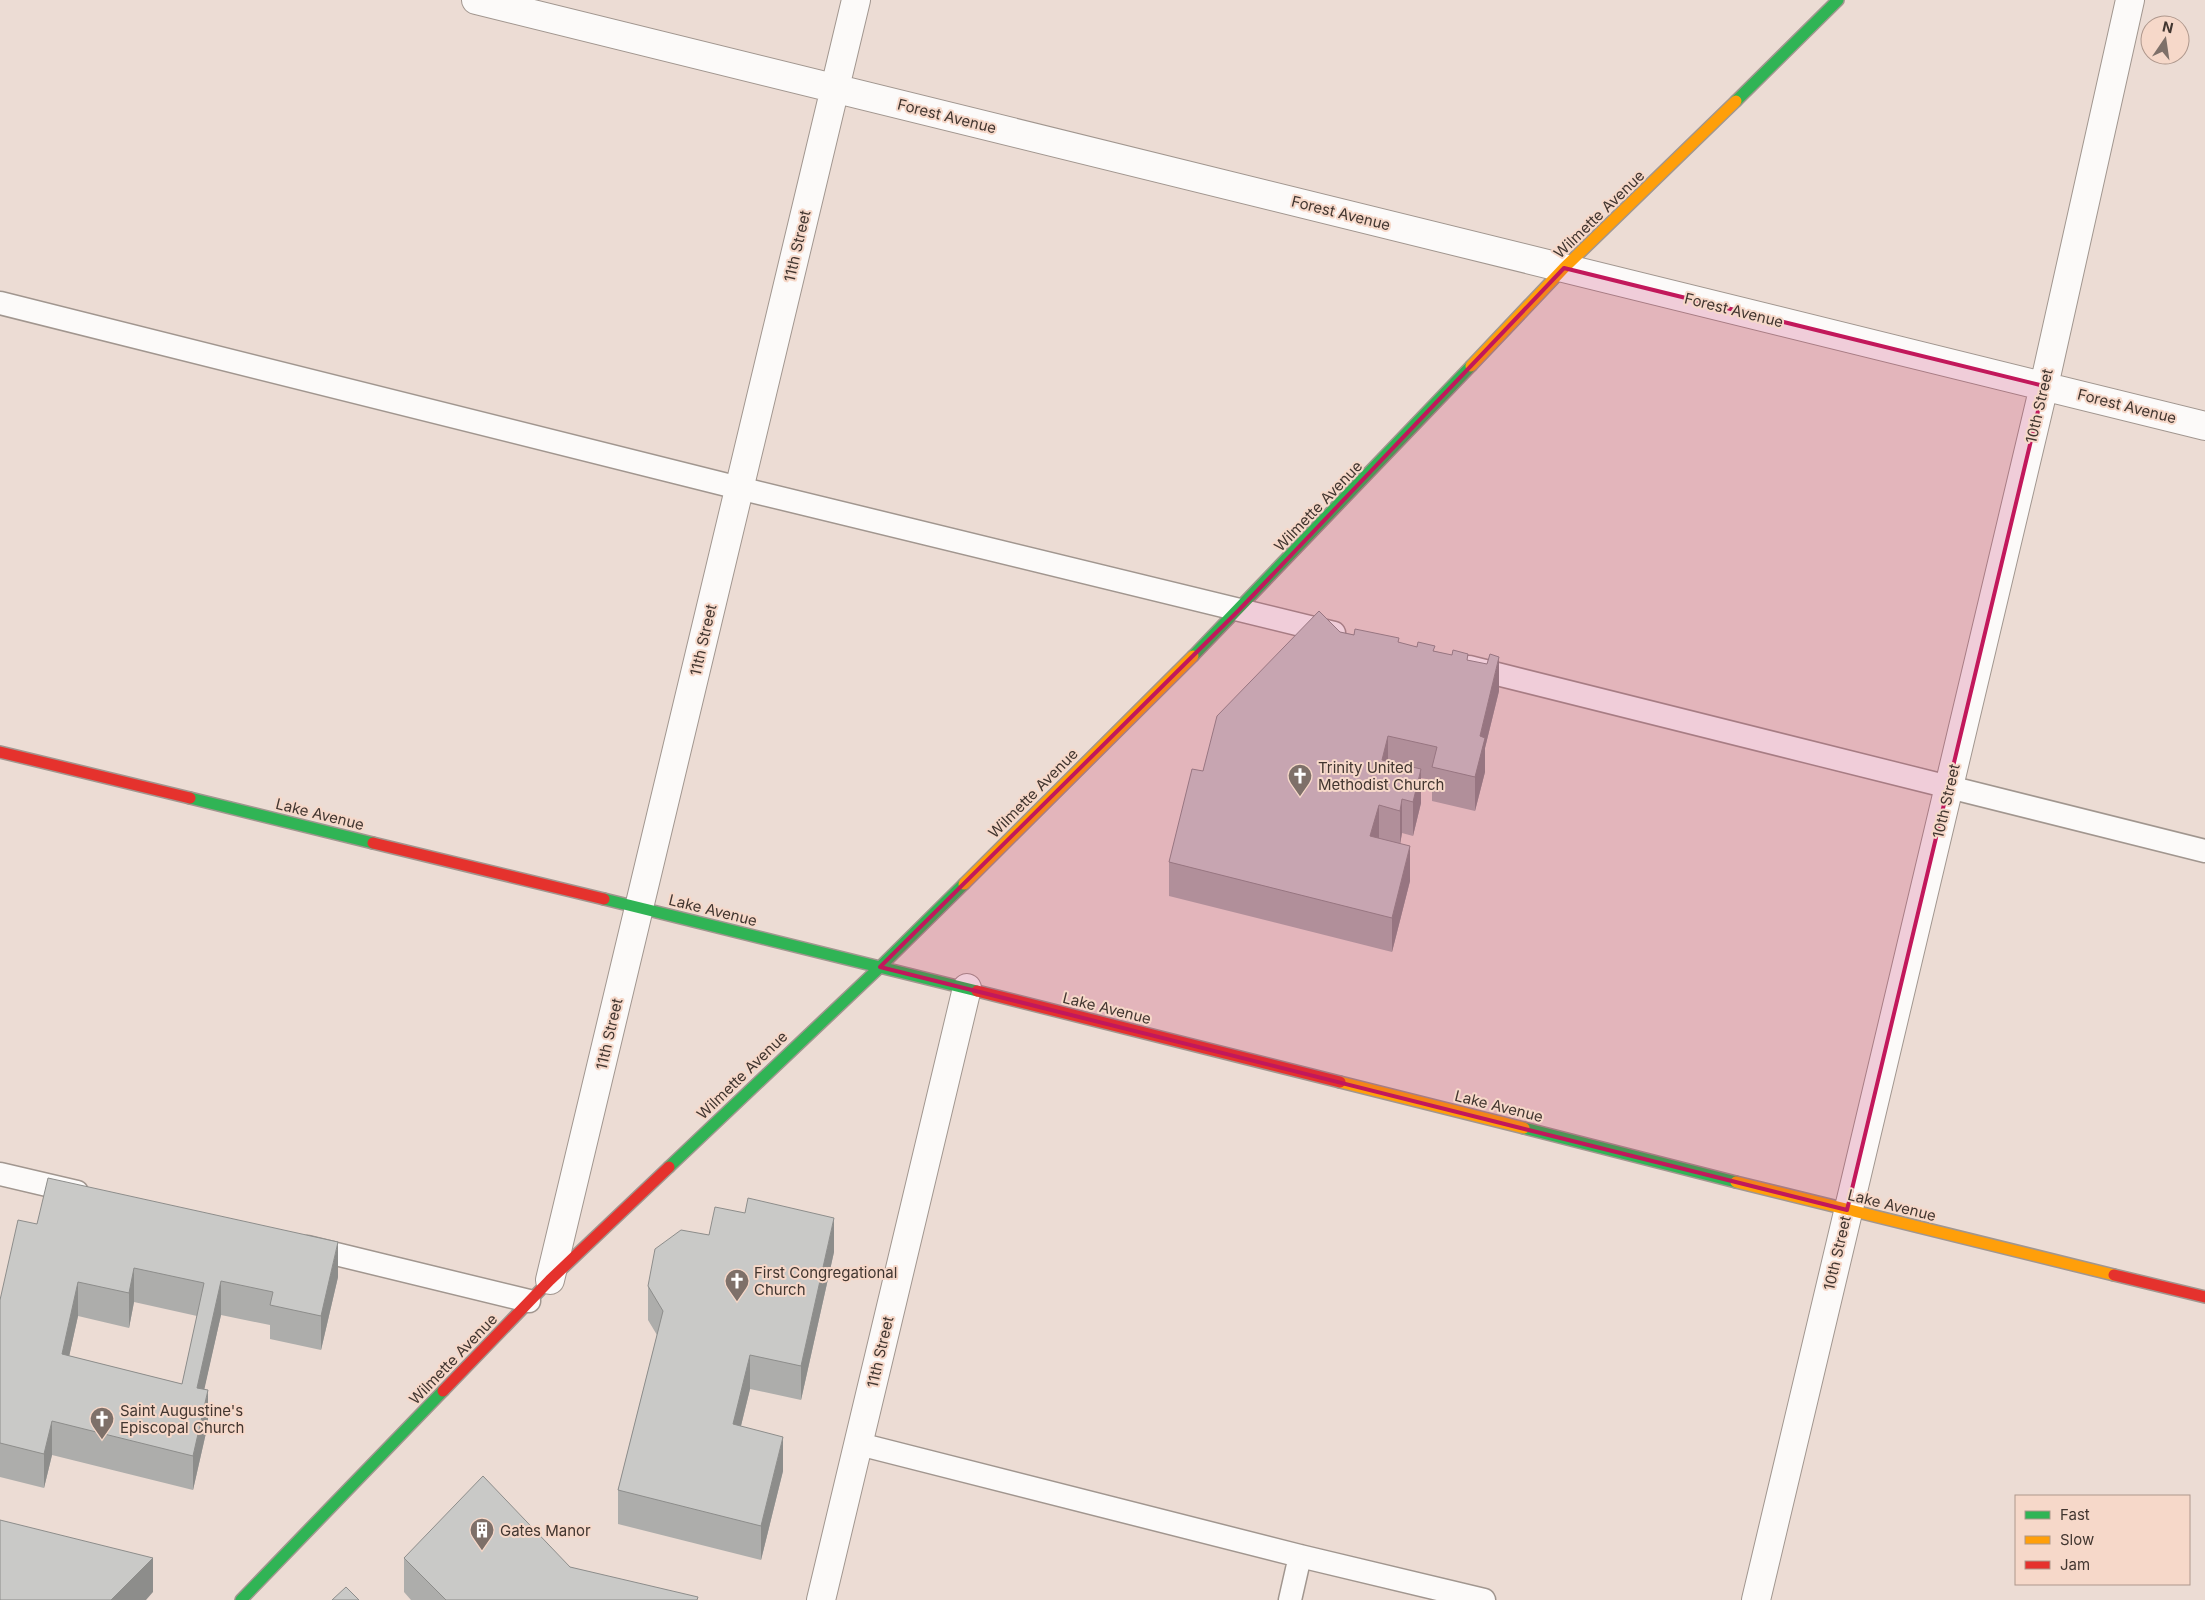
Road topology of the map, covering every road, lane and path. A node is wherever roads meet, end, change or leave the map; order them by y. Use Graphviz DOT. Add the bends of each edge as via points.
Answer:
graph roads {
  1 [pos="476,0"];
  2 [pos="856,0"];
  3 [pos="1838,0"];
  4 [pos="2130,0"];
  5 [pos="835,88"];
  6 [pos="1564,268"];
  7 [pos="0,303"];
  8 [pos="2044,386"];
  9 [pos="2205,426"];
  10 [pos="739,488"];
  11 [pos="1239,610"];
  12 [pos="1353,638"];
  13 [pos="1449,662"];
  14 [pos="0,752"];
  15 [pos="1949,787"];
  16 [pos="2205,851"];
  17 [pos="639,908"];
  18 [pos="880,967"];
  19 [pos="967,988"];
  20 [pos="0,1174"];
  21 [pos="96,1197"];
  22 [pos="1848,1210"];
  23 [pos="288,1242"];
  24 [pos="550,1280"];
  25 [pos="2205,1297"];
  26 [pos="529,1301"];
  27 [pos="858,1444"];
  28 [pos="1300,1556"];
  29 [pos="241,1600"];
  30 [pos="821,1600"];
  31 [pos="1290,1600"];
  32 [pos="1484,1600"];
  33 [pos="1756,1600"];
  1 -- 5 [label="street, Forest Avenue"];
  2 -- 5 [label="street, 11th Street"];
  3 -- 6 [label="street, Wilmette Avenue"];
  4 -- 8 [label="street, 10th Street"];
  5 -- 6 [label="street, Forest Avenue"];
  5 -- 10 [label="street, 11th Street"];
  6 -- 8 [label="street, Forest Avenue"];
  6 -- 11 [label="street, Wilmette Avenue"];
  7 -- 10 [label="lane"];
  8 -- 9 [label="street, Forest Avenue"];
  8 -- 15 [label="street, 10th Street"];
  10 -- 11 [label="lane"];
  10 -- 17 [label="street, 11th Street"];
  11 -- 12 [label="lane"];
  11 -- 18 [label="street, Wilmette Avenue"];
  13 -- 15 [label="lane"];
  14 -- 17 [label="street, Lake Avenue"];
  15 -- 16 [label="lane"];
  15 -- 22 [label="street, 10th Street"];
  17 -- 18 [label="street, Lake Avenue"];
  17 -- 24 [label="street, 11th Street"];
  18 -- 19 [label="street, Lake Avenue"];
  18 -- 24 [label="street, Wilmette Avenue"];
  19 -- 22 [label="street, Lake Avenue"];
  19 -- 27 [label="street, 11th Street"];
  20 -- 21 [label="lane"];
  22 -- 25 [label="street, Lake Avenue"];
  22 -- 33 [label="street, 10th Street"];
  23 -- 26 [label="lane"];
  24 -- 26 [label="street, Wilmette Avenue"];
  26 -- 29 [label="street, Wilmette Avenue"];
  27 -- 28 [label="lane"];
  27 -- 30 [label="street, 11th Street"];
  28 -- 31 [label="lane"];
  28 -- 32 [label="lane"];
}
